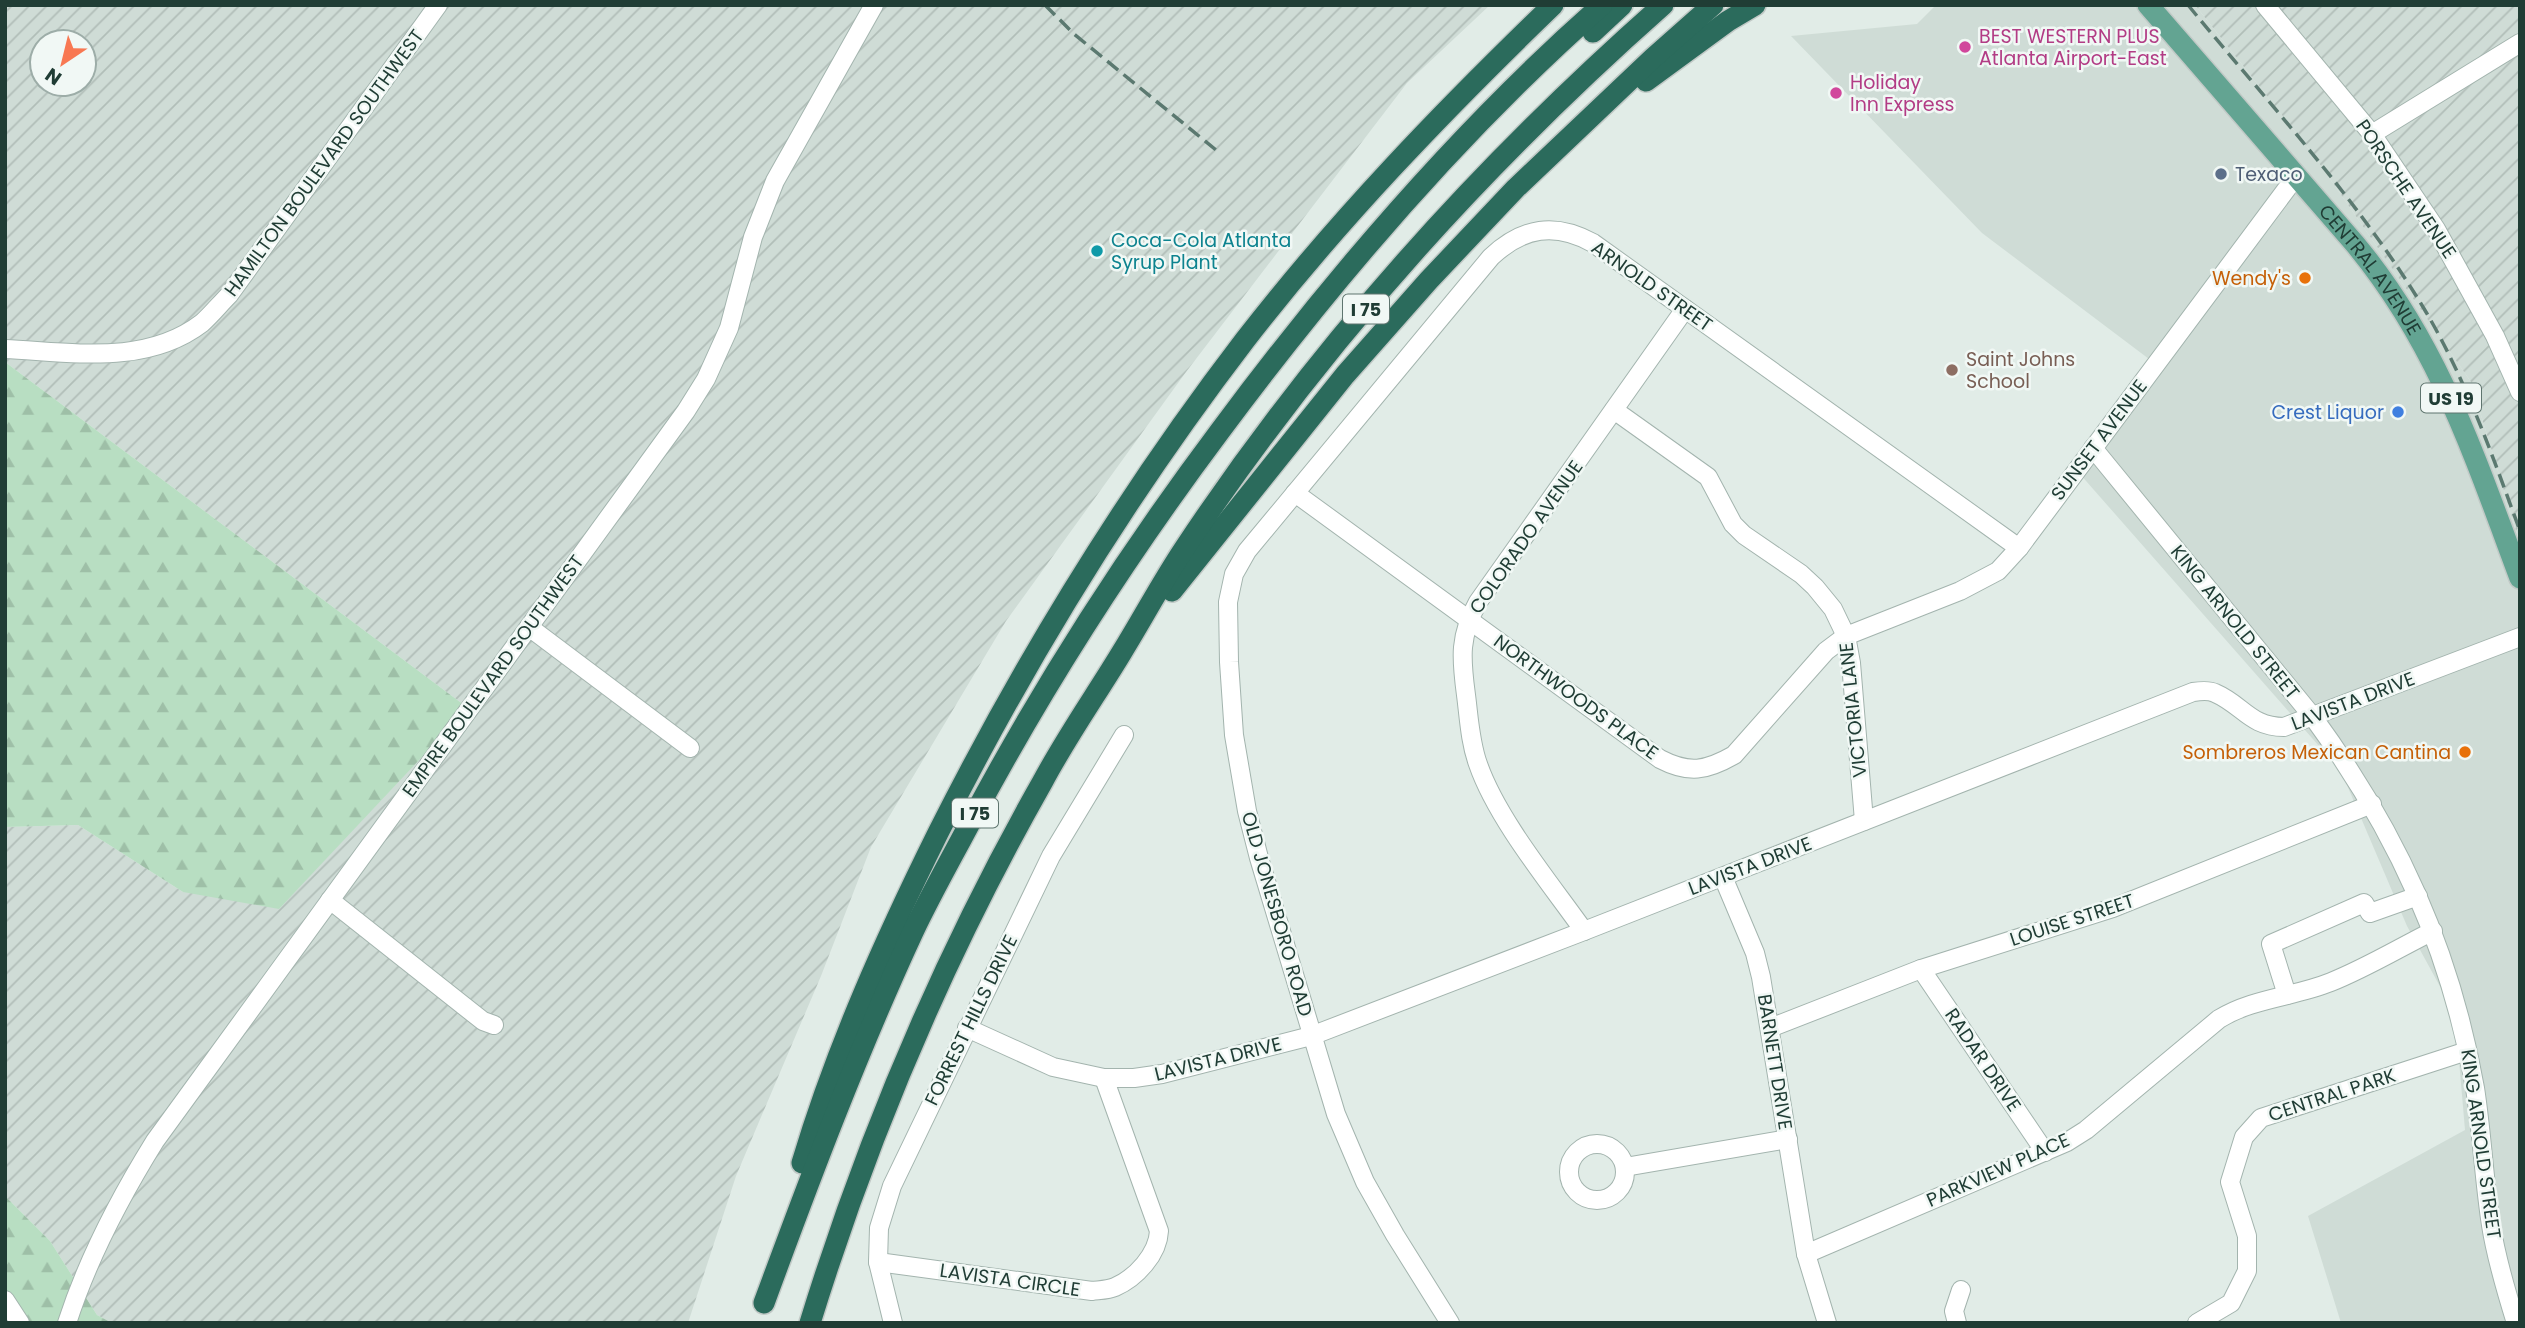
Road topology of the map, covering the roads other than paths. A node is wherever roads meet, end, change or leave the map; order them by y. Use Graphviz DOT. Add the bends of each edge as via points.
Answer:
graph roads {
  1 [pos="438,5"];
  2 [pos="874,5"];
  3 [pos="1553,5"];
  4 [pos="1602,5"];
  5 [pos="1622,5"];
  6 [pos="1663,5"];
  7 [pos="1713,5"];
  8 [pos="1755,5"];
  9 [pos="2148,5"];
  10 [pos="2265,5"];
  11 [pos="2520,43"];
  12 [pos="1573,134"];
  13 [pos="2372,134"];
  14 [pos="2297,175"];
  15 [pos="1685,309"];
  16 [pos="5,349"];
  17 [pos="1268,366"];
  18 [pos="2520,392"];
  19 [pos="1614,410"];
  20 [pos="2093,448"];
  21 [pos="1295,493"];
  22 [pos="2019,548"];
  23 [pos="2520,578"];
  24 [pos="1469,619"];
  25 [pos="529,627"];
  26 [pos="1846,636"];
  27 [pos="2520,637"];
  28 [pos="1120,655"];
  29 [pos="2313,718"];
  30 [pos="1124,735"];
  31 [pos="690,748"];
  32 [pos="2372,804"];
  33 [pos="1864,821"];
  34 [pos="1723,877"];
  35 [pos="2418,896"];
  36 [pos="330,900"];
  37 [pos="2433,930"];
  38 [pos="1584,931"];
  39 [pos="1921,969"];
  40 [pos="2287,996"];
  41 [pos="494,1025"];
  42 [pos="967,1028"];
  43 [pos="1770,1028"];
  44 [pos="1311,1036"];
  45 [pos="2467,1051"];
  46 [pos="1104,1078"];
  47 [pos="1788,1139"];
  48 [pos="2045,1152"];
  49 [pos="1625,1167"];
  50 [pos="1806,1254"];
  51 [pos="878,1262"];
  52 [pos="1961,1290"];
  53 [pos="5,1300"];
  54 [pos="761,1313"];
  55 [pos="20,1323"];
  56 [pos="67,1323"];
  57 [pos="810,1323"];
  58 [pos="893,1323"];
  59 [pos="1450,1323"];
  60 [pos="1827,1323"];
  61 [pos="1957,1323"];
  62 [pos="2197,1323"];
  63 [pos="2516,1323"];
  1 -- 16 [label="street, HAMILTON BOULEVARD SOUTHWEST" via="229,295 201,323 170,341 141,350"];
  2 -- 25 [label="street, EMPIRE BOULEVARD SOUTHWEST" via="775,181 753,237 729,328 706,379"];
  3 -- 54 [label="highway" via="1386,175 1265,317 1135,493 1060,610 954,801 858,1007 814,1123"];
  4 -- 17 [label="highway, I 75" via="1420,187"];
  5 -- 17 [label="highway" via="1494,129 1368,265 1297,350"];
  6 -- 28 [label="highway, I 75" via="1537,121 1345,333 1237,473"];
  7 -- 12 [label="highway"];
  8 -- 12 [label="highway"];
  9 -- 14 [label="main road, CENTRAL AVENUE / US 19"];
  10 -- 13 [label="street, PORSCHE AVENUE"];
  11 -- 13 [label="street"];
  12 -- 28 [label="highway" via="1516,188 1378,336"];
  13 -- 18 [label="street, PORSCHE AVENUE" via="2436,229"];
  14 -- 20 [label="street, SUNSET AVENUE"];
  14 -- 23 [label="main road, CENTRAL AVENUE / US 19" via="2377,270 2432,358 2464,428"];
  15 -- 19 [label="street, COLORADO AVENUE"];
  15 -- 21 [label="street, ARNOLD STREET" via="1580,236 1548,230 1518,237 1491,257"];
  15 -- 22 [label="street, ARNOLD STREET"];
  17 -- 54 [label="highway, I 75" via="1114,580 1004,759 914,930 827,1133"];
  19 -- 24 [label="street, COLORADO AVENUE"];
  19 -- 26 [label="street, VICTORIA LANE" via="1709,477 1733,524 1815,587"];
  20 -- 22 [label="street, SUNSET AVENUE"];
  20 -- 29 [label="street, KING ARNOLD STREET"];
  21 -- 24 [label="street, NORTHWOODS PLACE"];
  21 -- 44 [label="street, OLD JONESBORO ROAD" via="1234,574 1228,602 1229,662 1234,735 1247,811"];
  22 -- 26 [label="street, SUNSET AVENUE" via="1998,571 1959,591"];
  24 -- 26 [label="street, NORTHWOODS PLACE" via="1660,759 1692,769 1714,766 1734,755 1826,651"];
  24 -- 38 [label="street, COLORADO AVENUE" via="1462,662 1478,764 1519,838"];
  25 -- 31 [label="street"];
  25 -- 36 [label="street, EMPIRE BOULEVARD SOUTHWEST"];
  26 -- 33 [label="street, VICTORIA LANE"];
  27 -- 29 [label="street, LAVISTA DRIVE"];
  28 -- 57 [label="highway, I 75" via="1042,782 944,976 879,1126"];
  29 -- 32 [label="street, KING ARNOLD STREET"];
  29 -- 33 [label="street, LAVISTA DRIVE" via="2269,727 2213,691 2193,692"];
  30 -- 42 [label="street, FORREST HILLS DRIVE" via="1051,856"];
  32 -- 35 [label="street, KING ARNOLD STREET"];
  32 -- 39 [label="street, LOUISE STREET" via="2113,908"];
  33 -- 34 [label="street, LAVISTA DRIVE"];
  34 -- 38 [label="street, LAVISTA DRIVE"];
  34 -- 43 [label="street, BARNETT DRIVE" via="1755,953"];
  35 -- 37 [label="street, KING ARNOLD STREET"];
  35 -- 40 [label="street" via="2370,913 2364,903 2271,944"];
  36 -- 41 [label="street"];
  36 -- 56 [label="street, EMPIRE BOULEVARD SOUTHWEST" via="155,1141 100,1236"];
  37 -- 40 [label="street, PARKVIEW PLACE" via="2333,981"];
  37 -- 45 [label="street, KING ARNOLD STREET"];
  38 -- 44 [label="street, LAVISTA DRIVE"];
  39 -- 43 [label="street, LOUISE STREET"];
  39 -- 48 [label="street, RADAR DRIVE"];
  40 -- 48 [label="street, PARKVIEW PLACE" via="2235,1009 2086,1130"];
  42 -- 46 [label="street, LAVISTA DRIVE" via="1054,1067"];
  42 -- 51 [label="street, FORREST HILLS DRIVE" via="891,1186 879,1228"];
  43 -- 47 [label="street, BARNETT DRIVE"];
  44 -- 46 [label="street, LAVISTA DRIVE" via="1162,1074"];
  44 -- 59 [label="street, OLD JONESBORO ROAD" via="1335,1114 1365,1182"];
  45 -- 62 [label="street, CENTRAL PARK" via="2261,1118 2244,1137 2230,1182 2246,1236 2247,1271 2231,1303"];
  45 -- 63 [label="street, KING ARNOLD STREET" via="2491,1227"];
  46 -- 51 [label="street, LAVISTA CIRCLE" via="1159,1231 1155,1250 1130,1279 1093,1291"];
  47 -- 49 [label="street"];
  47 -- 50 [label="street, BARNETT DRIVE"];
  48 -- 50 [label="street, PARKVIEW PLACE"];
  50 -- 60 [label="street, BARNETT DRIVE"];
  51 -- 58 [label="street, FORREST HILLS DRIVE"];
  52 -- 61 [label="street" via="1954,1311"];
  53 -- 55 [label="street"];
}
